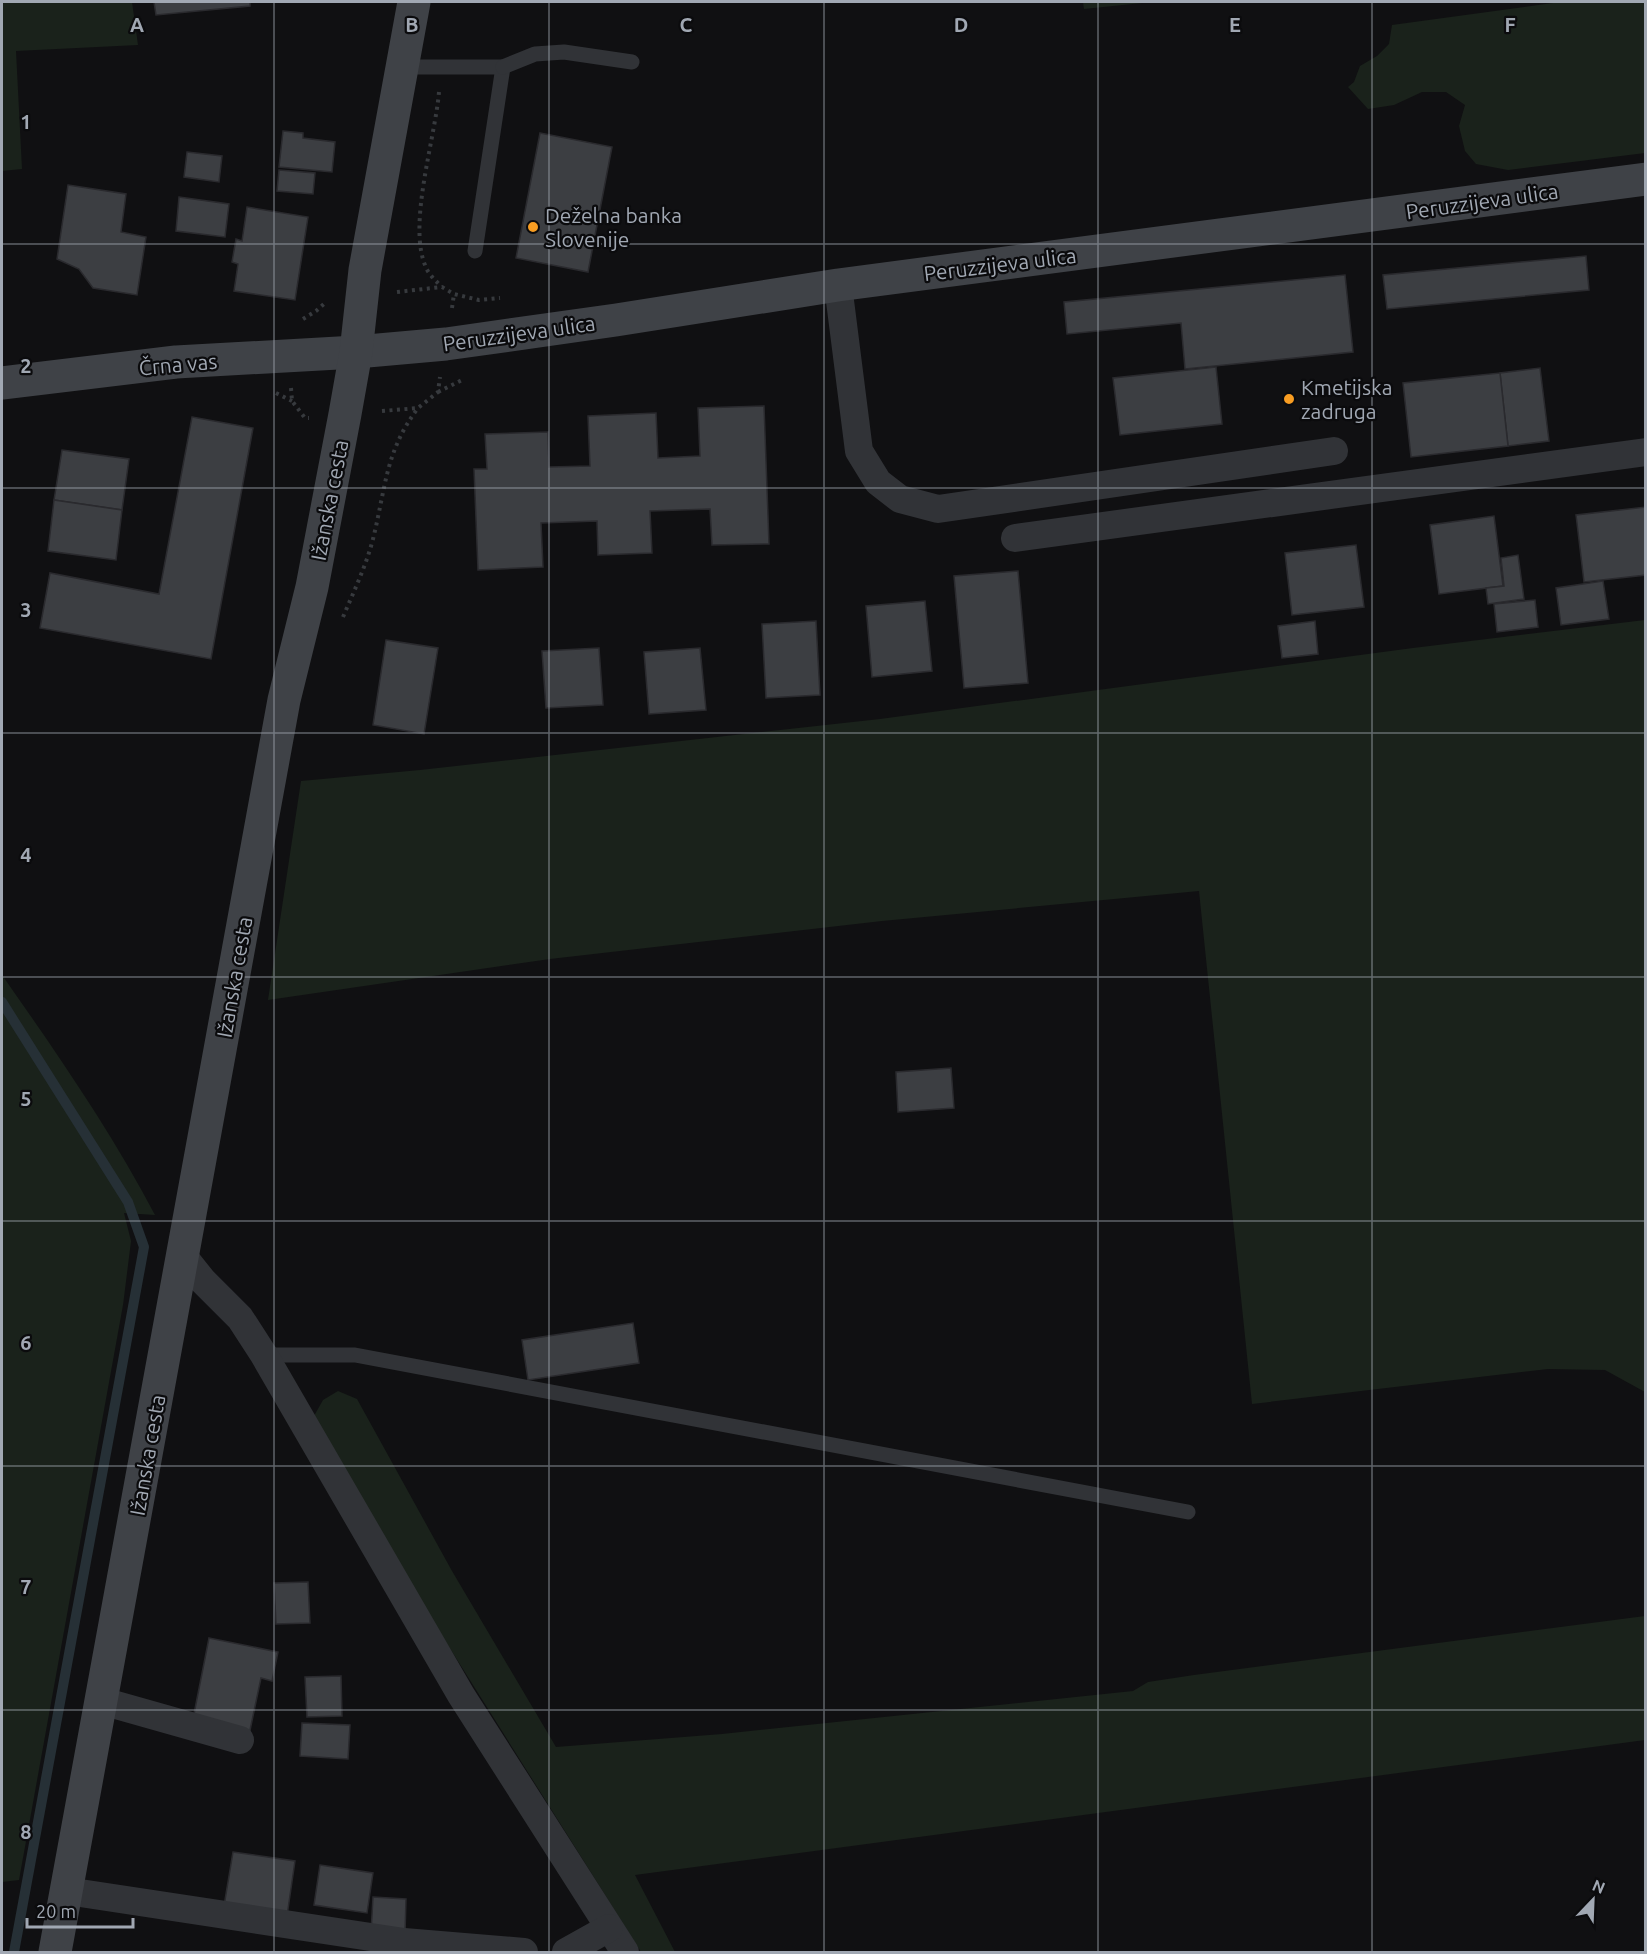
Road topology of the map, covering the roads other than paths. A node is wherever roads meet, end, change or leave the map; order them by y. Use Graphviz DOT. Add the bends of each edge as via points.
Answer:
graph roads {
  1 [pos="414,2"];
  2 [pos="632,62"];
  3 [pos="402,66"];
  4 [pos="503,67"];
  5 [pos="1646,179"];
  6 [pos="475,251"];
  7 [pos="838,285"];
  8 [pos="356,352"];
  9 [pos="2,383"];
  10 [pos="1334,452"];
  11 [pos="1646,452"];
  12 [pos="1015,538"];
  13 [pos="183,1256"];
  14 [pos="264,1355"];
  15 [pos="1188,1512"];
  16 [pos="102,1701"];
  17 [pos="240,1740"];
  18 [pos="67,1892"];
  19 [pos="609,1928"];
  20 [pos="55,1953"];
  21 [pos="524,1953"];
  22 [pos="566,1953"];
  23 [pos="625,1953"];
  1 -- 3 [label="street, Ižanska cesta"];
  2 -- 4 [label="lane" via="564,52 535,54"];
  3 -- 4 [label="lane"];
  3 -- 8 [label="street, Ižanska cesta" via="365,270"];
  4 -- 6 [label="lane"];
  5 -- 7 [label="street, Peruzzijeva ulica"];
  7 -- 8 [label="street, Peruzzijeva ulica" via="446,344"];
  7 -- 10 [label="street" via="859,451 878,482 900,499 938,509"];
  8 -- 9 [label="street, Črna vas" via="176,362"];
  8 -- 13 [label="street, Ižanska cesta" via="312,586 284,700"];
  11 -- 12 [label="street"];
  13 -- 14 [label="street" via="240,1318"];
  13 -- 16 [label="street, Ižanska cesta"];
  14 -- 15 [label="lane" via="355,1355"];
  14 -- 19 [label="street" via="461,1695"];
  16 -- 17 [label="street"];
  16 -- 18 [label="street, Ižanska cesta"];
  18 -- 20 [label="street, Ižanska cesta"];
  18 -- 21 [label="street" via="404,1942"];
  19 -- 22 [label="street"];
  19 -- 23 [label="street"];
}
